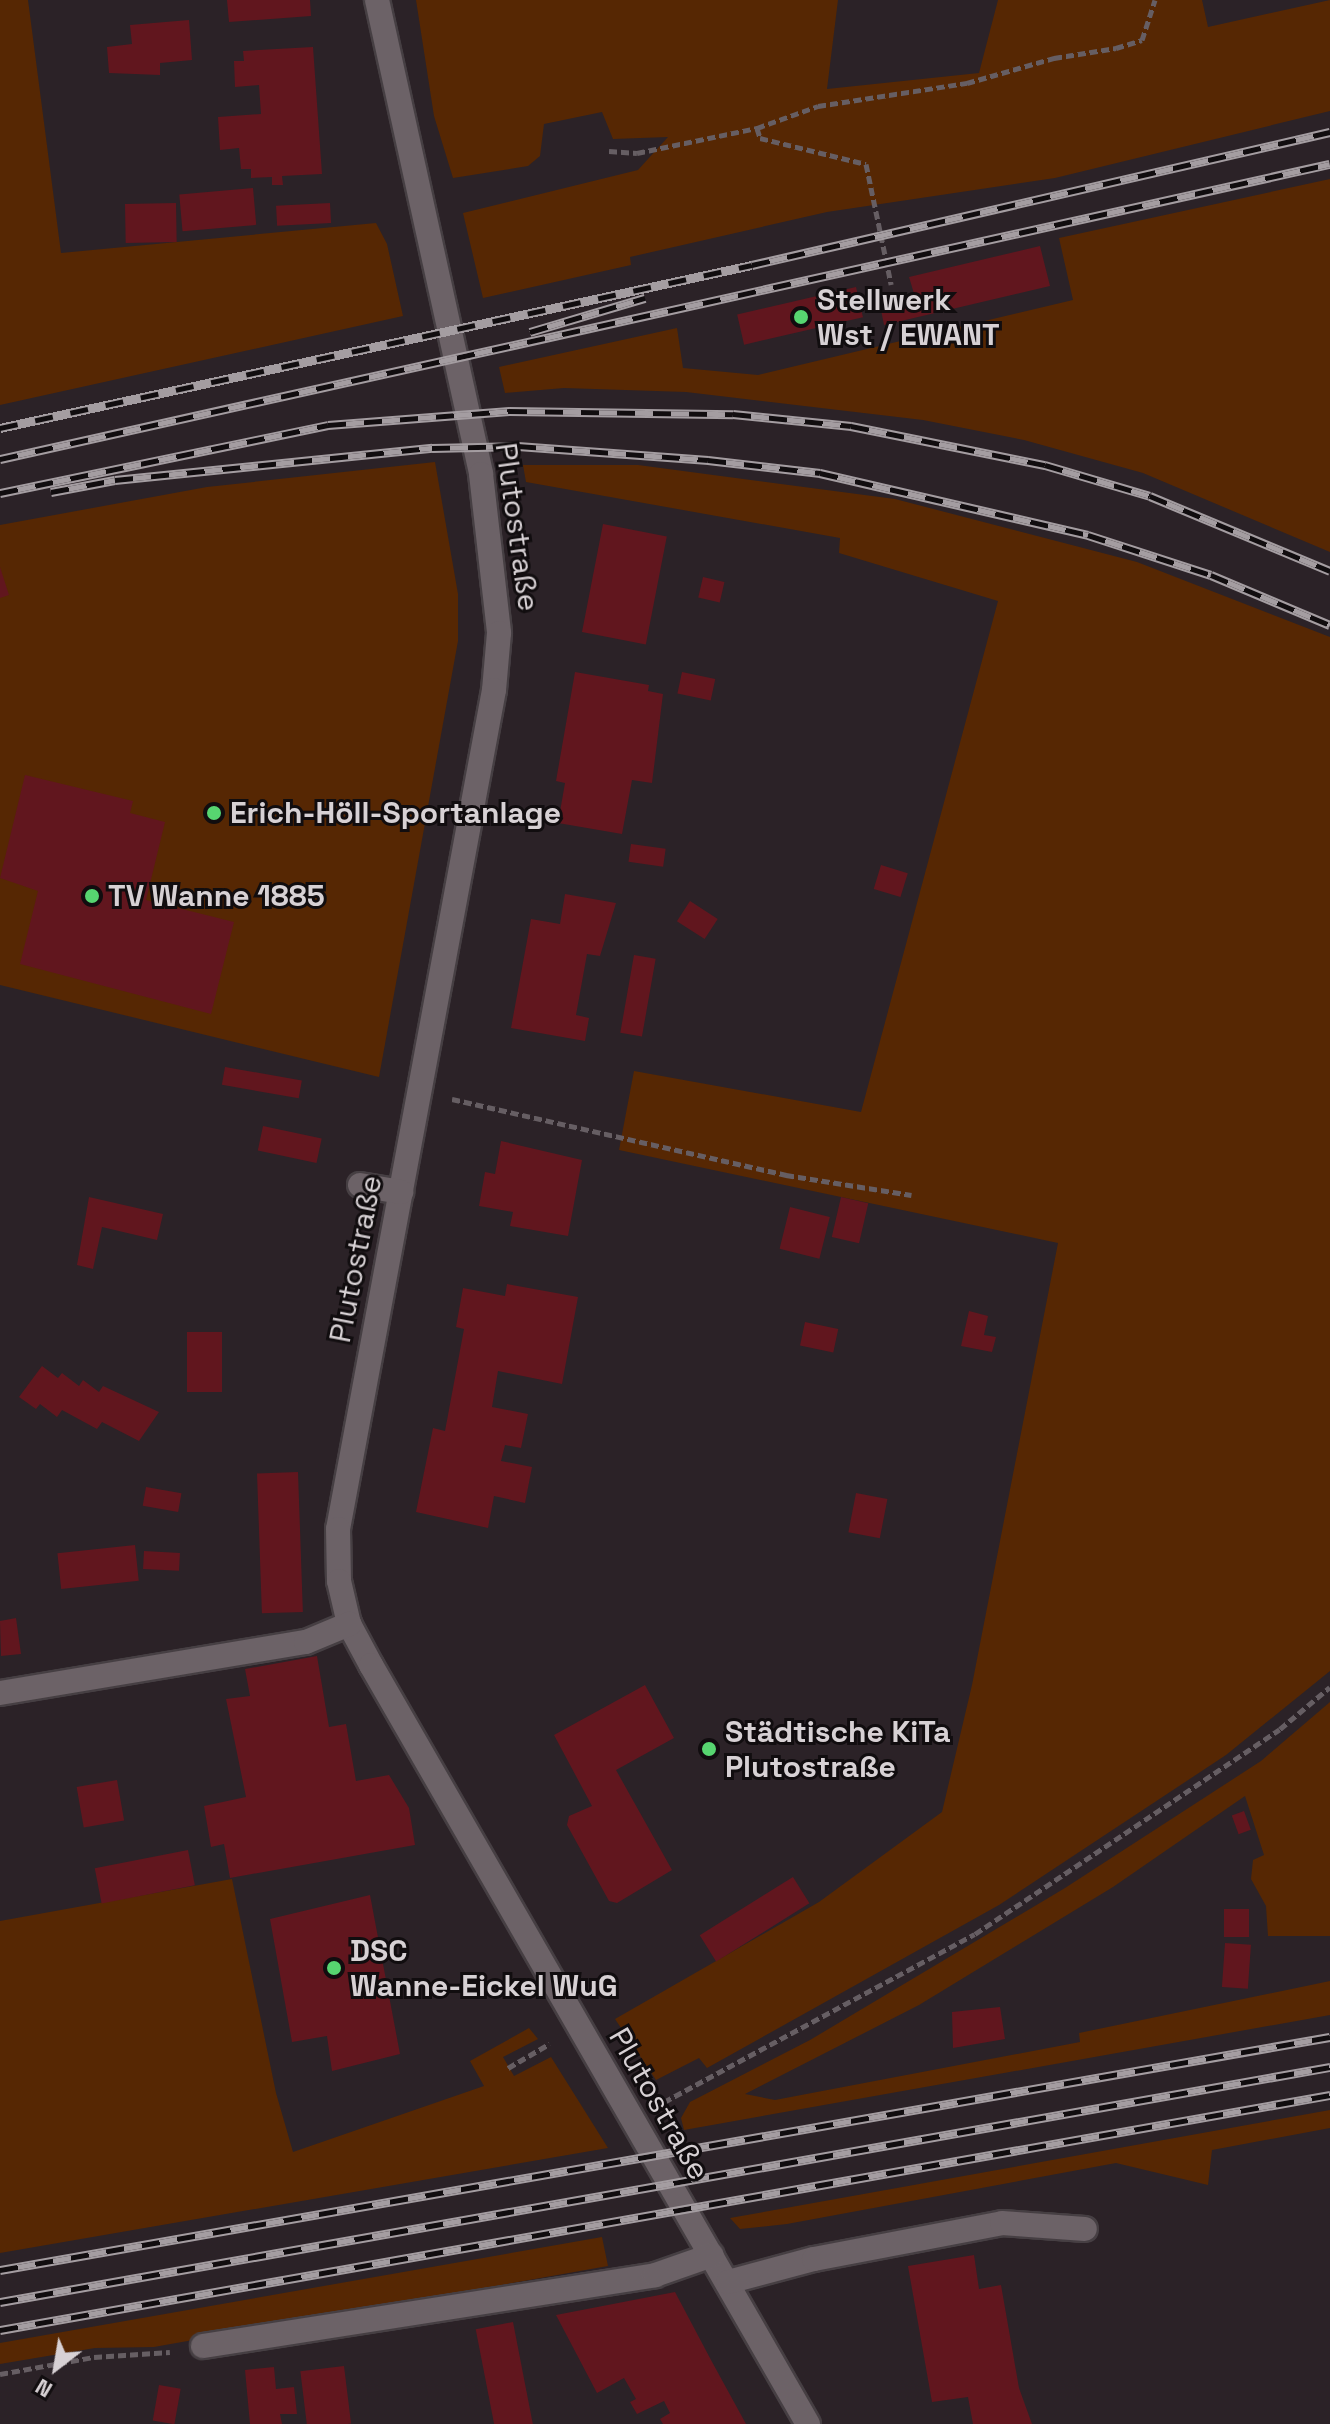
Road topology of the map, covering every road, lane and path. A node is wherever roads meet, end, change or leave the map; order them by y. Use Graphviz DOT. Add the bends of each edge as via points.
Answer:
graph roads {
  1 [pos="377,0"];
  2 [pos="1155,0"];
  3 [pos="757,128"];
  4 [pos="609,151"];
  5 [pos="891,284"];
  6 [pos="420,1092"];
  7 [pos="360,1185"];
  8 [pos="401,1192"];
  9 [pos="911,1195"];
  10 [pos="349,1624"];
  11 [pos="1330,1687"];
  12 [pos="0,1693"];
  13 [pos="546,2045"];
  14 [pos="508,2068"];
  15 [pos="632,2120"];
  16 [pos="1085,2229"];
  17 [pos="712,2255"];
  18 [pos="728,2282"];
  19 [pos="203,2346"];
  20 [pos="0,2374"];
  21 [pos="808,2424"];
  1 -- 6 [label="street, Plutostraße" via="481,474 499,633"];
  2 -- 3 [label="path" via="1142,40 967,83 818,106"];
  3 -- 4 [label="path" via="637,153"];
  3 -- 5 [label="path" via="760,138 866,164"];
  6 -- 8 [label="street, Plutostraße"];
  6 -- 9 [label="path" via="786,1175"];
  7 -- 8 [label="street"];
  8 -- 10 [label="street, Plutostraße" via="338,1529 339,1581"];
  10 -- 12 [label="street" via="306,1642"];
  10 -- 15 [label="street, Plutostraße"];
  11 -- 15 [label="path" via="1280,1729 975,1934"];
  13 -- 14 [label="path"];
  15 -- 17 [label="street, Plutostraße"];
  16 -- 18 [label="street" via="1002,2223 814,2259"];
  17 -- 18 [label="street, Plutostraße"];
  17 -- 19 [label="street" via="655,2275"];
  18 -- 21 [label="street, Plutostraße"];
  19 -- 20 [label="path"];
}
